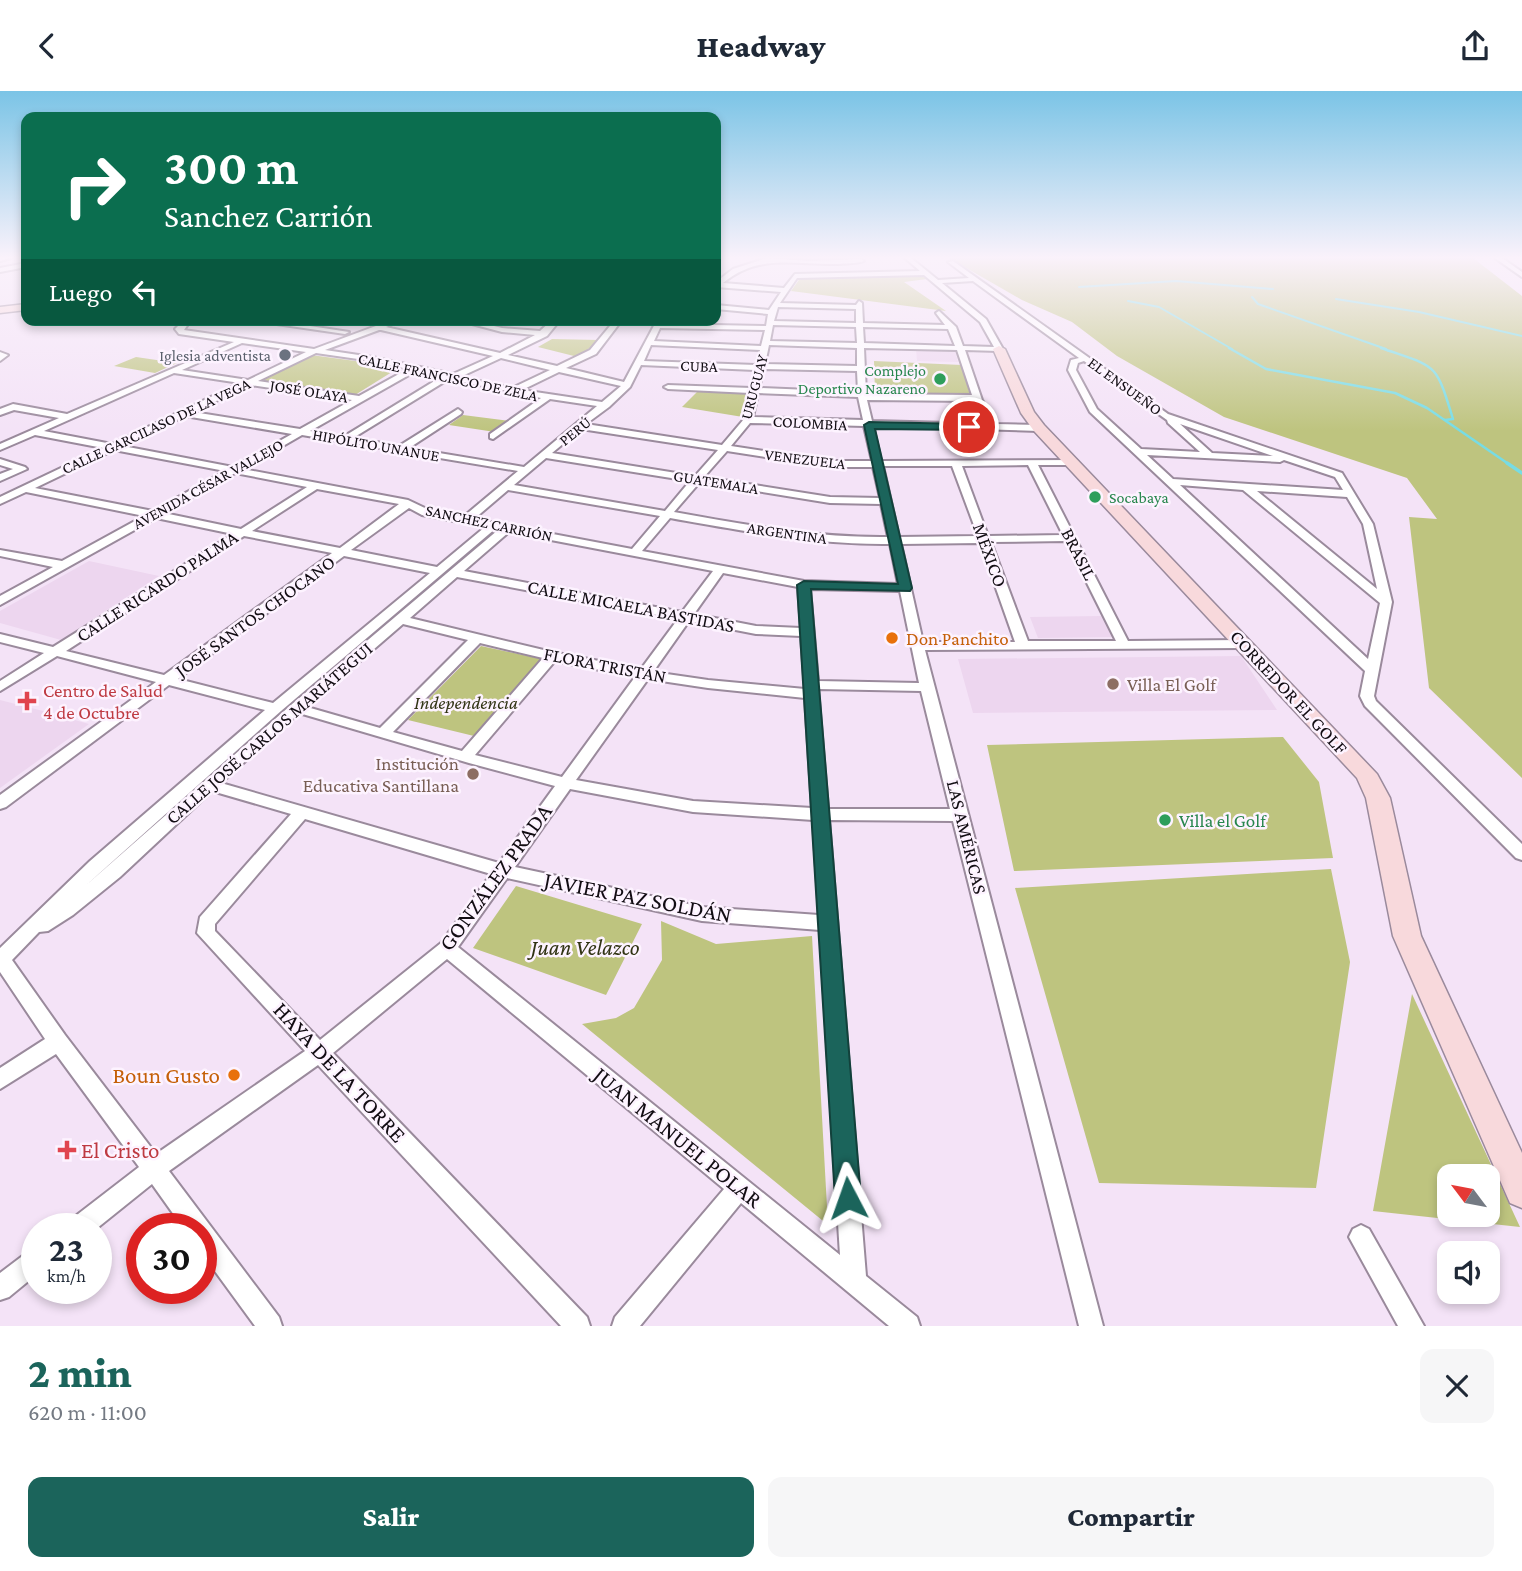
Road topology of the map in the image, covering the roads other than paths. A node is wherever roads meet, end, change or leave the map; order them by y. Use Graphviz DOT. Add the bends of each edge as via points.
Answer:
graph roads {
  1 [pos="773,316"];
  2 [pos="860,316"];
  3 [pos="941,316"];
  4 [pos="977,316"];
  5 [pos="1027,316"];
  6 [pos="721,325"];
  7 [pos="860,325"];
  8 [pos="182,326"];
  9 [pos="298,326"];
  10 [pos="357,326"];
  11 [pos="485,326"];
  12 [pos="551,326"];
  13 [pos="614,326"];
  14 [pos="657,326"];
  15 [pos="769,326"];
  16 [pos="380,327"];
  17 [pos="952,327"];
  18 [pos="345,332"];
  19 [pos="544,334"];
  20 [pos="241,342"];
  21 [pos="648,343"];
  22 [pos="860,345"];
  23 [pos="765,346"];
  24 [pos="958,348"];
  25 [pos="999,349"];
  26 [pos="309,352"];
  27 [pos="503,356"];
  28 [pos="1087,358"];
  29 [pos="639,363"];
  30 [pos="760,367"];
  31 [pos="415,368"];
  32 [pos="561,369"];
  33 [pos="861,369"];
  34 [pos="174,371"];
  35 [pos="452,376"];
  36 [pos="248,382"];
  37 [pos="627,385"];
  38 [pos="668,387"];
  39 [pos="513,391"];
  40 [pos="755,391"];
  41 [pos="862,396"];
  42 [pos="547,397"];
  43 [pos="976,398"];
  44 [pos="360,399"];
  45 [pos="607,405"];
  46 [pos="0,412"];
  47 [pos="457,412"];
  48 [pos="184,413"];
  49 [pos="1165,416"];
  50 [pos="69,417"];
  51 [pos="748,420"];
  52 [pos="869,425"];
  53 [pos="581,426"];
  54 [pos="994,428"];
  55 [pos="1039,428"];
  56 [pos="34,432"];
  57 [pos="301,432"];
  58 [pos="493,436"];
  59 [pos="345,439"];
  60 [pos="0,447"];
  61 [pos="111,447"];
  62 [pos="725,448"];
  63 [pos="400,449"];
  64 [pos="1141,452"];
  65 [pos="546,455"];
  66 [pos="1209,455"];
  67 [pos="1298,460"];
  68 [pos="0,462"];
  69 [pos="1073,462"];
  70 [pos="1032,463"];
  71 [pos="957,465"];
  72 [pos="878,466"];
  73 [pos="233,470"];
  74 [pos="527,470"];
  75 [pos="0,478"];
  76 [pos="698,479"];
  77 [pos="1173,482"];
  78 [pos="315,486"];
  79 [pos="507,487"];
  80 [pos="1246,487"];
  81 [pos="24,489"];
  82 [pos="1352,494"];
  83 [pos="0,501"];
  84 [pos="886,501"];
  85 [pos="408,503"];
  86 [pos="154,514"];
  87 [pos="667,514"];
  88 [pos="465,521"];
  89 [pos="500,527"];
  90 [pos="243,532"];
  91 [pos="1071,538"];
  92 [pos="984,539"];
  93 [pos="895,540"];
  94 [pos="342,551"];
  95 [pos="634,552"];
  96 [pos="0,553"];
  97 [pos="63,565"];
  98 [pos="720,569"];
  99 [pos="447,572"];
  100 [pos="804,585"];
  101 [pos="905,588"];
  102 [pos="0,601"];
  103 [pos="1386,602"];
  104 [pos="685,617"];
  105 [pos="400,619"];
  106 [pos="807,632"];
  107 [pos="0,638"];
  108 [pos="477,639"];
  109 [pos="1242,644"];
  110 [pos="1023,645"];
  111 [pos="1124,645"];
  112 [pos="918,646"];
  113 [pos="55,652"];
  114 [pos="552,656"];
  115 [pos="1372,670"];
  116 [pos="644,673"];
  117 [pos="167,680"];
  118 [pos="0,687"];
  119 [pos="927,687"];
  120 [pos="811,689"];
  121 [pos="276,708"];
  122 [pos="296,708"];
  123 [pos="383,733"];
  124 [pos="465,757"];
  125 [pos="565,782"];
  126 [pos="209,785"];
  127 [pos="0,803"];
  128 [pos="301,813"];
  129 [pos="820,813"];
  130 [pos="961,815"];
  131 [pos="1520,853"];
  132 [pos="501,870"];
  133 [pos="828,923"];
  134 [pos="29,934"];
  135 [pos="447,948"];
  136 [pos="1,958"];
  137 [pos="58,1041"];
  138 [pos="321,1051"];
  139 [pos="0,1079"];
  140 [pos="155,1168"];
  141 [pos="740,1187"];
  142 [pos="1522,1191"];
  143 [pos="97,1213"];
  144 [pos="188,1213"];
  145 [pos="1361,1237"];
  146 [pos="217,1253"];
  147 [pos="21,1272"];
  148 [pos="854,1281"];
  149 [pos="0,1288"];
  150 [pos="270,1326"];
  151 [pos="578,1326"];
  152 [pos="624,1326"];
  153 [pos="908,1326"];
  154 [pos="1091,1326"];
  155 [pos="1412,1326"];
  1 -- 15 [label="street, URUGUAY"];
  2 -- 7 [label="street, LAS AMÉRICAS"];
  3 -- 17 [label="street"];
  4 -- 25 [label="street, CORREDOR EL GOLF"];
  5 -- 28 [label="street, EL ENSUEÑO"];
  6 -- 15 [label="street"];
  7 -- 15 [label="street"];
  7 -- 17 [label="street"];
  7 -- 22 [label="street, LAS AMÉRICAS"];
  8 -- 20 [label="street, CALLE FRANCISCO DE ZELA" via="181,332"];
  9 -- 18 [label="street"];
  10 -- 18 [label="street"];
  11 -- 19 [label="street"];
  12 -- 19 [label="street"];
  13 -- 32 [label="street" via="593,352"];
  14 -- 21 [label="street, PERÚ"];
  15 -- 23 [label="street, URUGUAY"];
  16 -- 26 [label="street"];
  16 -- 27 [label="street"];
  17 -- 24 [label="street"];
  18 -- 26 [label="street"];
  19 -- 27 [label="street"];
  20 -- 26 [label="street, CALLE FRANCISCO DE ZELA"];
  20 -- 34 [label="street"];
  21 -- 23 [label="street"];
  21 -- 29 [label="street, PERÚ"];
  22 -- 23 [label="street"];
  22 -- 24 [label="street"];
  22 -- 33 [label="street, LAS AMÉRICAS"];
  23 -- 30 [label="street, URUGUAY"];
  24 -- 25 [label="street"];
  24 -- 43 [label="street"];
  25 -- 55 [label="street, CORREDOR EL GOLF"];
  26 -- 31 [label="street, CALLE FRANCISCO DE ZELA"];
  26 -- 36 [label="street, CALLE GARCILASO DE LA VEGA"];
  27 -- 32 [label="street"];
  27 -- 35 [label="street"];
  28 -- 49 [label="street, EL ENSUEÑO"];
  28 -- 64 [label="street" via="1074,362 1072,370 1093,409"];
  29 -- 30 [label="street, CUBA"];
  29 -- 37 [label="street, PERÚ"];
  30 -- 33 [label="street, CUBA"];
  30 -- 40 [label="street, URUGUAY"];
  31 -- 35 [label="street, CALLE FRANCISCO DE ZELA"];
  31 -- 44 [label="street, AVENIDA CÉSAR VALLEJO"];
  32 -- 37 [label="street"];
  32 -- 39 [label="street"];
  33 -- 41 [label="street, LAS AMÉRICAS"];
  34 -- 36 [label="street, JOSÉ OLAYA"];
  34 -- 50 [label="street"];
  35 -- 39 [label="street, CALLE FRANCISCO DE ZELA"];
  35 -- 59 [label="street"];
  36 -- 44 [label="street, JOSÉ OLAYA"];
  36 -- 48 [label="street, CALLE GARCILASO DE LA VEGA"];
  37 -- 45 [label="street, PERÚ"];
  38 -- 40 [label="street"];
  39 -- 42 [label="street, CALLE FRANCISCO DE ZELA"];
  40 -- 41 [label="street"];
  40 -- 51 [label="street, URUGUAY"];
  41 -- 43 [label="street"];
  41 -- 52 [label="street, LAS AMÉRICAS"];
  42 -- 45 [label="street, CALLE FRANCISCO DE ZELA"];
  42 -- 58 [label="street"];
  43 -- 54 [label="street" via="982,415"];
  44 -- 57 [label="street, AVENIDA CÉSAR VALLEJO"];
  45 -- 53 [label="street, PERÚ"];
  46 -- 50 [label="street" via="13,407"];
  47 -- 63 [label="street"];
  48 -- 57 [label="street, HIPÓLITO UNANUE"];
  48 -- 61 [label="street, CALLE GARCILASO DE LA VEGA"];
  49 -- 66 [label="street"];
  49 -- 67 [label="street, EL ENSUEÑO"];
  50 -- 56 [label="street"];
  51 -- 52 [label="street, COLOMBIA"];
  51 -- 62 [label="street, URUGUAY"];
  52 -- 54 [label="street, COLOMBIA"];
  52 -- 72 [label="street, LAS AMÉRICAS"];
  53 -- 62 [label="street, VENEZUELA"];
  53 -- 65 [label="street, PERÚ"];
  54 -- 55 [label="street, COLOMBIA"];
  55 -- 69 [label="street, CORREDOR EL GOLF"];
  56 -- 60 [label="street"];
  56 -- 61 [label="street, SANCHEZ CARRIÓN"];
  57 -- 59 [label="street, HIPÓLITO UNANUE"];
  57 -- 73 [label="street, AVENIDA CÉSAR VALLEJO"];
  59 -- 63 [label="street, HIPÓLITO UNANUE"];
  61 -- 73 [label="street, SANCHEZ CARRIÓN"];
  61 -- 81 [label="street, CALLE GARCILASO DE LA VEGA"];
  62 -- 72 [label="street, VENEZUELA" via="831,464"];
  62 -- 76 [label="street, URUGUAY"];
  63 -- 74 [label="street, HIPÓLITO UNANUE"];
  64 -- 66 [label="street"];
  64 -- 77 [label="street"];
  65 -- 74 [label="street, PERÚ"];
  65 -- 76 [label="street, GUATEMALA"];
  66 -- 67 [label="street"];
  67 -- 82 [label="street, EL ENSUEÑO" via="1339,475"];
  68 -- 75 [label="street" via="22,469"];
  69 -- 70 [label="street, VENEZUELA"];
  69 -- 109 [label="street, CORREDOR EL GOLF"];
  70 -- 71 [label="street, VENEZUELA"];
  70 -- 91 [label="street, BRASIL"];
  71 -- 72 [label="street, VENEZUELA"];
  71 -- 92 [label="street, MÉXICO"];
  72 -- 84 [label="street, LAS AMÉRICAS"];
  73 -- 78 [label="street, SANCHEZ CARRIÓN"];
  73 -- 86 [label="street, AVENIDA CÉSAR VALLEJO"];
  74 -- 79 [label="street, PERÚ"];
  76 -- 84 [label="street, GUATEMALA" via="830,500"];
  76 -- 87 [label="street, URUGUAY"];
  77 -- 80 [label="street"];
  77 -- 115 [label="street"];
  78 -- 85 [label="street, SANCHEZ CARRIÓN"];
  78 -- 90 [label="street, CALLE RICARDO PALMA"];
  79 -- 87 [label="street, ARGENTINA"];
  79 -- 88 [label="street, PERÚ"];
  80 -- 82 [label="street"];
  80 -- 103 [label="street"];
  81 -- 83 [label="street, CALLE GARCILASO DE LA VEGA"];
  81 -- 86 [label="street, CALLE MICAELA BASTIDAS"];
  82 -- 103 [label="street, EL ENSUEÑO" via="1368,524"];
  84 -- 93 [label="street, LAS AMÉRICAS"];
  85 -- 88 [label="street, SANCHEZ CARRIÓN" via="426,513"];
  85 -- 94 [label="street, JOSÉ SANTOS CHOCANO"];
  86 -- 90 [label="street, CALLE MICAELA BASTIDAS"];
  86 -- 97 [label="street, AVENIDA CÉSAR VALLEJO"];
  87 -- 93 [label="street, ARGENTINA" via="800,537"];
  87 -- 95 [label="street, URUGUAY"];
  88 -- 89 [label="street, SANCHEZ CARRIÓN"];
  89 -- 95 [label="street, SANCHEZ CARRIÓN"];
  89 -- 99 [label="street, CALLE JOSÉ CARLOS MARIÁTEGUI"];
  90 -- 94 [label="street, CALLE MICAELA BASTIDAS"];
  90 -- 113 [label="street, CALLE RICARDO PALMA"];
  91 -- 92 [label="street, ARGENTINA"];
  91 -- 111 [label="street, BRASIL"];
  92 -- 93 [label="street, ARGENTINA"];
  92 -- 110 [label="street, MÉXICO"];
  93 -- 101 [label="street, LAS AMÉRICAS"];
  94 -- 99 [label="street, CALLE MICAELA BASTIDAS"];
  94 -- 117 [label="street, JOSÉ SANTOS CHOCANO"];
  95 -- 98 [label="street, SANCHEZ CARRIÓN"];
  96 -- 97 [label="street"];
  97 -- 102 [label="street, AVENIDA CÉSAR VALLEJO"];
  98 -- 100 [label="street, SANCHEZ CARRIÓN"];
  98 -- 104 [label="street, GONZÁLEZ PRADA"];
  99 -- 104 [label="street, CALLE MICAELA BASTIDAS"];
  99 -- 105 [label="street, CALLE JOSÉ CARLOS MARIÁTEGUI"];
  99 -- 121 [label="street, CALLE JOSÉ CARLOS MARIÁTEGUI"];
  100 -- 101 [label="street, SANCHEZ CARRIÓN"];
  100 -- 106 [label="street"];
  101 -- 112 [label="street, LAS AMÉRICAS"];
  103 -- 115 [label="street"];
  104 -- 106 [label="street, CALLE MICAELA BASTIDAS" via="756,630"];
  104 -- 116 [label="street, GONZÁLEZ PRADA"];
  105 -- 108 [label="street, FLORA TRISTÁN"];
  105 -- 122 [label="street, CALLE JOSÉ CARLOS MARIÁTEGUI"];
  106 -- 120 [label="street"];
  107 -- 113 [label="street"];
  108 -- 114 [label="street, FLORA TRISTÁN"];
  108 -- 123 [label="street"];
  109 -- 111 [label="street"];
  109 -- 142 [label="street, CORREDOR EL GOLF" via="1366,774 1378,798 1407,936"];
  110 -- 111 [label="street"];
  110 -- 112 [label="street"];
  112 -- 119 [label="street, LAS AMÉRICAS"];
  113 -- 117 [label="street"];
  113 -- 118 [label="street, CALLE RICARDO PALMA"];
  114 -- 116 [label="street, FLORA TRISTÁN"];
  114 -- 124 [label="street"];
  115 -- 131 [label="street" via="1370,703"];
  116 -- 120 [label="street, FLORA TRISTÁN" via="734,690"];
  116 -- 125 [label="street, GONZÁLEZ PRADA"];
  117 -- 121 [label="street"];
  117 -- 127 [label="street, JOSÉ SANTOS CHOCANO"];
  119 -- 120 [label="street, FLORA TRISTÁN"];
  119 -- 130 [label="street, LAS AMÉRICAS"];
  120 -- 129 [label="street"];
  121 -- 134 [label="street, CALLE JOSÉ CARLOS MARIÁTEGUI" via="96,865"];
  122 -- 123 [label="street"];
  122 -- 126 [label="street, CALLE JOSÉ CARLOS MARIÁTEGUI"];
  123 -- 124 [label="street"];
  124 -- 125 [label="street"];
  125 -- 129 [label="street" via="656,801"];
  125 -- 132 [label="street, GONZÁLEZ PRADA"];
  126 -- 128 [label="street, JAVIER PAZ SOLDÁN"];
  126 -- 134 [label="street, CALLE JOSÉ CARLOS MARIÁTEGUI" via="62,914"];
  128 -- 132 [label="street, JAVIER PAZ SOLDÁN"];
  128 -- 138 [label="street, HAYA DE LA TORRE" via="220,904 206,922 206,933"];
  129 -- 130 [label="street"];
  129 -- 133 [label="street"];
  130 -- 154 [label="street, LAS AMÉRICAS"];
  132 -- 133 [label="street, JAVIER PAZ SOLDÁN" via="702,914"];
  132 -- 135 [label="street, GONZÁLEZ PRADA"];
  133 -- 148 [label="street"];
  134 -- 136 [label="street, CALLE JOSÉ CARLOS MARIÁTEGUI"];
  135 -- 138 [label="street, GONZÁLEZ PRADA"];
  135 -- 141 [label="street, JUAN MANUEL POLAR"];
  136 -- 137 [label="street, CALLE JOSÉ CARLOS MARIÁTEGUI"];
  137 -- 139 [label="street"];
  137 -- 140 [label="street, CALLE JOSÉ CARLOS MARIÁTEGUI"];
  138 -- 140 [label="street, GONZÁLEZ PRADA"];
  138 -- 151 [label="street, HAYA DE LA TORRE"];
  140 -- 143 [label="street, GONZÁLEZ PRADA"];
  140 -- 144 [label="street, CALLE JOSÉ CARLOS MARIÁTEGUI"];
  141 -- 148 [label="street, JUAN MANUEL POLAR"];
  141 -- 152 [label="street"];
  145 -- 155 [label="street"];
  146 -- 150 [label="street, CALLE JOSÉ CARLOS MARIÁTEGUI"];
  147 -- 149 [label="street"];
  148 -- 153 [label="street, JUAN MANUEL POLAR"];
}
